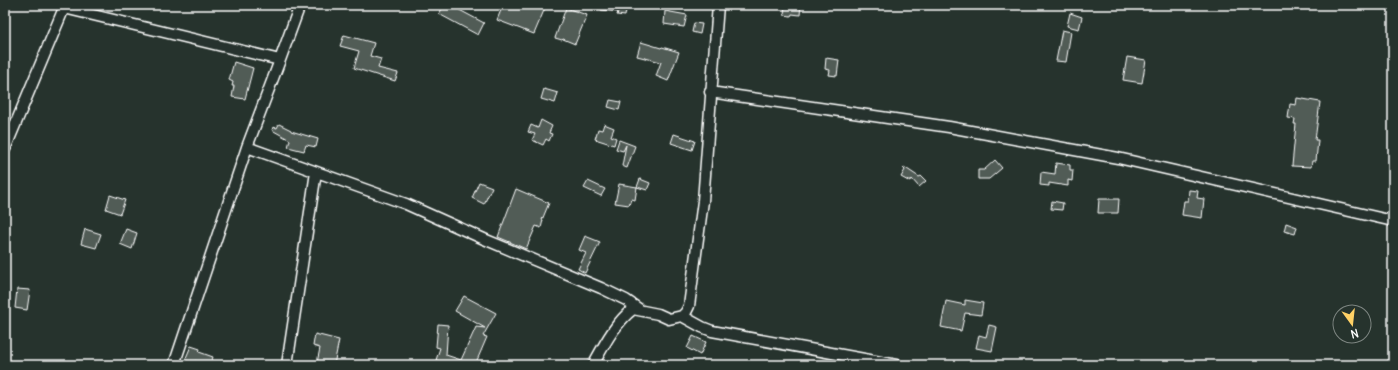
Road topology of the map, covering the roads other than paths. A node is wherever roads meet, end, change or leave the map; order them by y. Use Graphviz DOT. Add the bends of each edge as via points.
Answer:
graph roads {
  1 [pos="300,5"];
  2 [pos="718,5"];
  3 [pos="64,6"];
  4 [pos="280,60"];
  5 [pos="710,92"];
  6 [pos="247,147"];
  7 [pos="5,149"];
  8 [pos="316,172"];
  9 [pos="1393,221"];
  10 [pos="639,309"];
  11 [pos="682,316"];
  12 [pos="174,365"];
  13 [pos="287,365"];
  14 [pos="593,365"];
  15 [pos="897,365"];
  1 -- 4 [label="street"];
  2 -- 5 [label="street"];
  3 -- 4 [label="street"];
  3 -- 7 [label="street"];
  4 -- 6 [label="street"];
  5 -- 9 [label="street" via="950,127 1118,158"];
  5 -- 11 [label="street" via="703,201 689,306"];
  6 -- 8 [label="street"];
  6 -- 12 [label="street"];
  8 -- 10 [label="street" via="406,204 601,288"];
  8 -- 13 [label="street"];
  10 -- 11 [label="street" via="670,319"];
  10 -- 14 [label="street" via="633,308 622,318"];
  11 -- 15 [label="street" via="712,331"];
}
